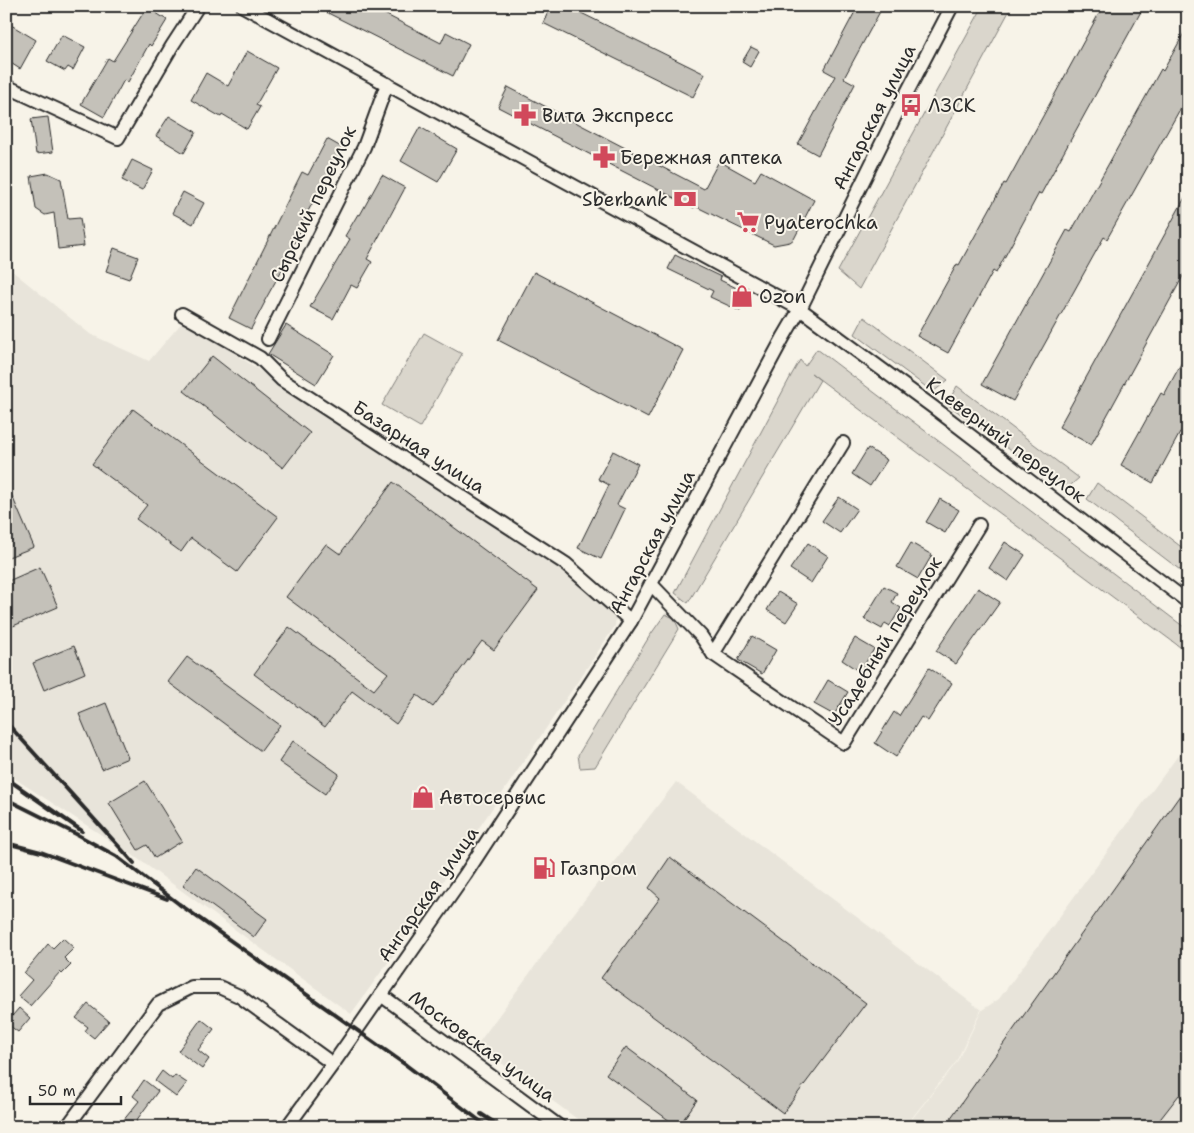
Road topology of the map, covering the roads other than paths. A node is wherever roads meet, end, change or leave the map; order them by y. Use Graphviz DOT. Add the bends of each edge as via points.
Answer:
graph roads {
  1 [pos="198,6"];
  2 [pos="243,6"];
  3 [pos="952,6"];
  4 [pos="387,84"];
  5 [pos="6,86"];
  6 [pos="800,309"];
  7 [pos="182,314"];
  8 [pos="268,339"];
  9 [pos="843,443"];
  10 [pos="979,526"];
  11 [pos="651,584"];
  12 [pos="1188,602"];
  13 [pos="631,621"];
  14 [pos="713,654"];
  15 [pos="381,995"];
  16 [pos="333,1064"];
  17 [pos="67,1127"];
  18 [pos="287,1127"];
  19 [pos="560,1127"];
  1 -- 5 [label="street" via="118,138"];
  2 -- 4 [label="street, Клеверный переулок"];
  3 -- 6 [label="street, Ангарская улица"];
  4 -- 6 [label="street, Клеверный переулок"];
  4 -- 8 [label="street, Сырский переулок" via="364,147"];
  6 -- 11 [label="street, Ангарская улица"];
  6 -- 12 [label="street, Клеверный переулок"];
  7 -- 13 [label="street, Базарная улица" via="260,358 282,380 566,564"];
  9 -- 14 [label="street"];
  10 -- 14 [label="street, Усадебный переулок" via="844,743"];
  11 -- 13 [label="street, Ангарская улица"];
  11 -- 14 [label="street, Усадебный переулок" via="701,636"];
  13 -- 15 [label="street, Ангарская улица" via="465,876"];
  15 -- 16 [label="street, Ангарская улица"];
  15 -- 19 [label="street, Московская улица"];
  16 -- 17 [label="street" via="239,996 219,987 192,987 158,1004"];
  16 -- 18 [label="street, Ангарская улица"];
}
